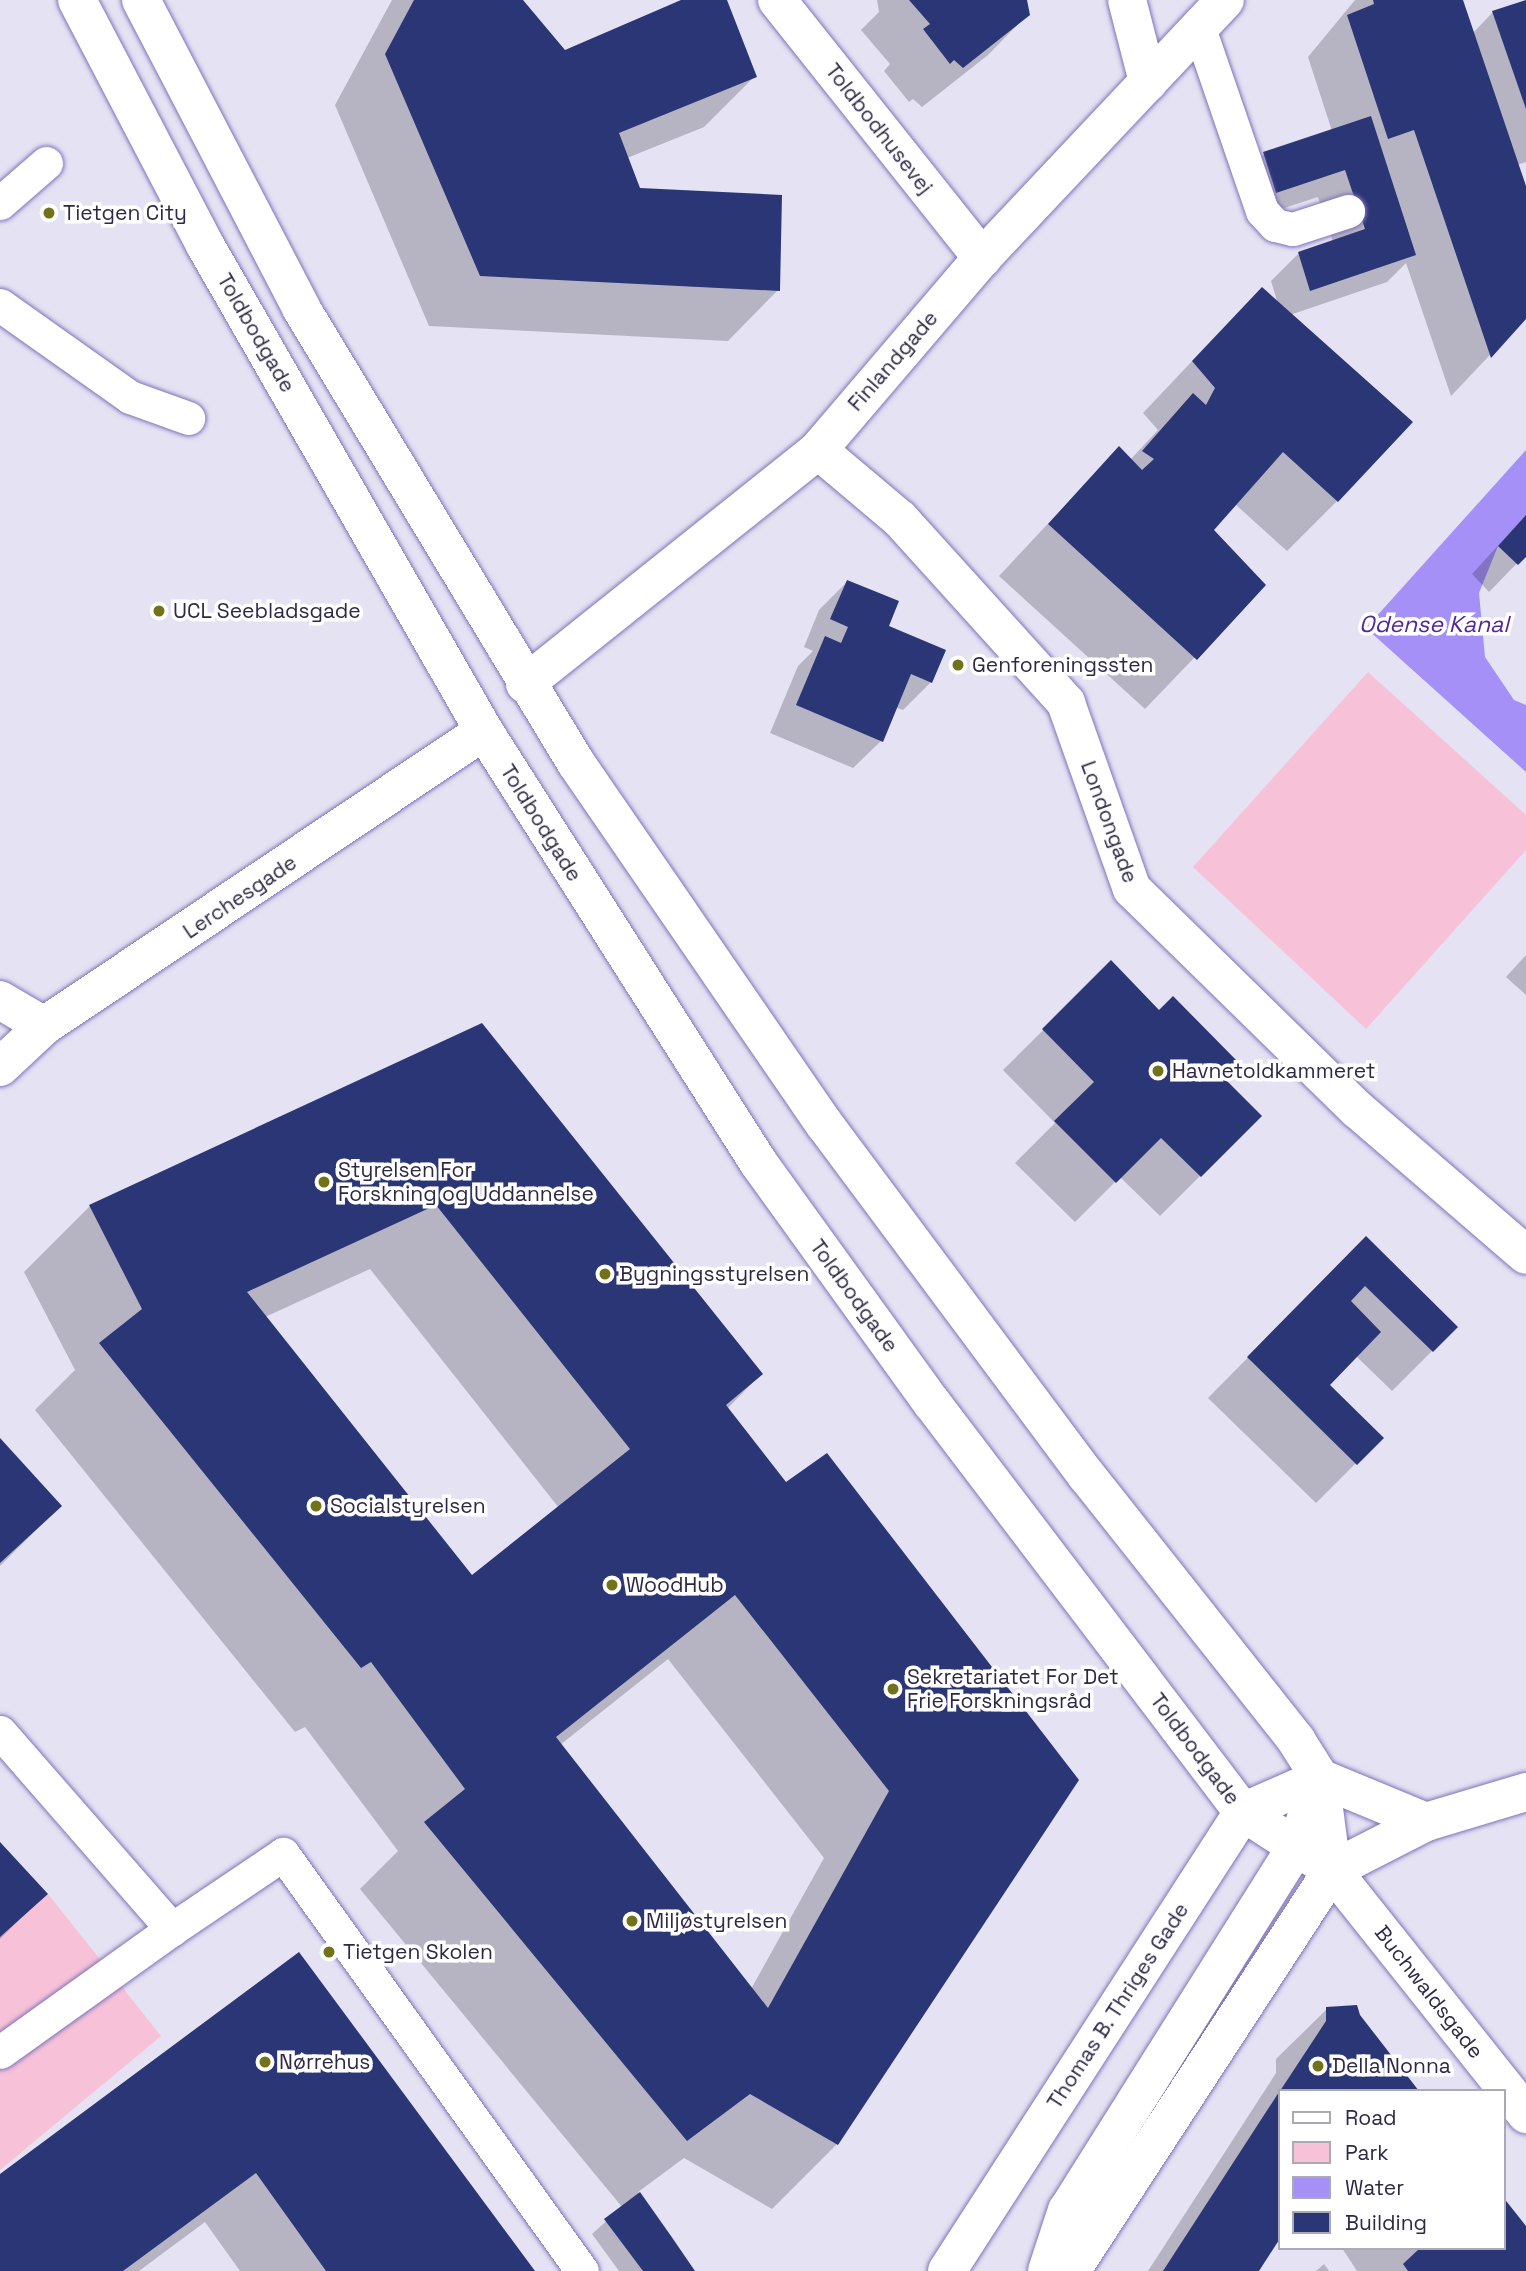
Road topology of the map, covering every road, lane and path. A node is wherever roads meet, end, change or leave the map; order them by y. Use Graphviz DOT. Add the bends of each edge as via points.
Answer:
graph roads {
  1 [pos="77,0"];
  2 [pos="141,0"];
  3 [pos="777,0"];
  4 [pos="1128,0"];
  5 [pos="1225,0"];
  6 [pos="1199,28"];
  7 [pos="1148,82"];
  8 [pos="46,163"];
  9 [pos="0,203"];
  10 [pos="1348,211"];
  11 [pos="982,258"];
  12 [pos="0,305"];
  13 [pos="188,418"];
  14 [pos="818,450"];
  15 [pos="525,684"];
  16 [pos="484,731"];
  17 [pos="0,1000"];
  18 [pos="44,1026"];
  19 [pos="0,1067"];
  20 [pos="1526,1255"];
  21 [pos="0,1732"];
  22 [pos="1320,1778"];
  23 [pos="1526,1792"];
  24 [pos="1243,1812"];
  25 [pos="1426,1822"];
  26 [pos="1296,1847"];
  27 [pos="1332,1870"];
  28 [pos="172,1929"];
  29 [pos="0,2052"];
  30 [pos="1526,2114"];
  31 [pos="582,2271"];
  32 [pos="947,2271"];
  33 [pos="1047,2271"];
  34 [pos="1071,2271"];
  1 -- 16 [label="main road, Toldbodgade" via="205,245"];
  2 -- 15 [label="main road" via="301,308"];
  3 -- 11 [label="main road, Toldbodhusevej"];
  4 -- 7 [label="main road"];
  5 -- 6 [label="main road, Finlandgade"];
  6 -- 7 [label="main road, Finlandgade"];
  6 -- 10 [label="lane" via="1262,211 1275,225 1293,229"];
  7 -- 11 [label="main road, Finlandgade"];
  8 -- 9 [label="lane"];
  11 -- 14 [label="main road, Finlandgade"];
  12 -- 13 [label="lane" via="130,397"];
  14 -- 15 [label="main road, Finlandgade"];
  14 -- 20 [label="main road, Londongade" via="900,519 1066,703 1132,889 1357,1109"];
  15 -- 16 [label="main road, Lerchesgade"];
  15 -- 22 [label="main road" via="825,1125 1087,1476 1296,1740"];
  16 -- 18 [label="main road, Lerchesgade"];
  16 -- 24 [label="main road, Toldbodgade" via="758,1162 932,1403"];
  17 -- 18 [label="main road"];
  18 -- 19 [label="main road, Lerchesgade"];
  21 -- 28 [label="lane"];
  22 -- 24 [label="main road"];
  22 -- 25 [label="main road"];
  22 -- 26 [label="main road"];
  22 -- 27 [label="main road"];
  23 -- 25 [label="main road"];
  24 -- 26 [label="main road, Toldbodgade"];
  24 -- 32 [label="main road, Thomas B. Thriges Gade"];
  25 -- 27 [label="main road"];
  26 -- 27 [label="main road, Toldbodgade"];
  26 -- 33 [label="main road" via="1067,2210"];
  27 -- 30 [label="main road, Buchwaldsgade"];
  27 -- 34 [label="main road"];
  28 -- 29 [label="lane"];
  28 -- 31 [label="lane" via="283,1854"];
}
